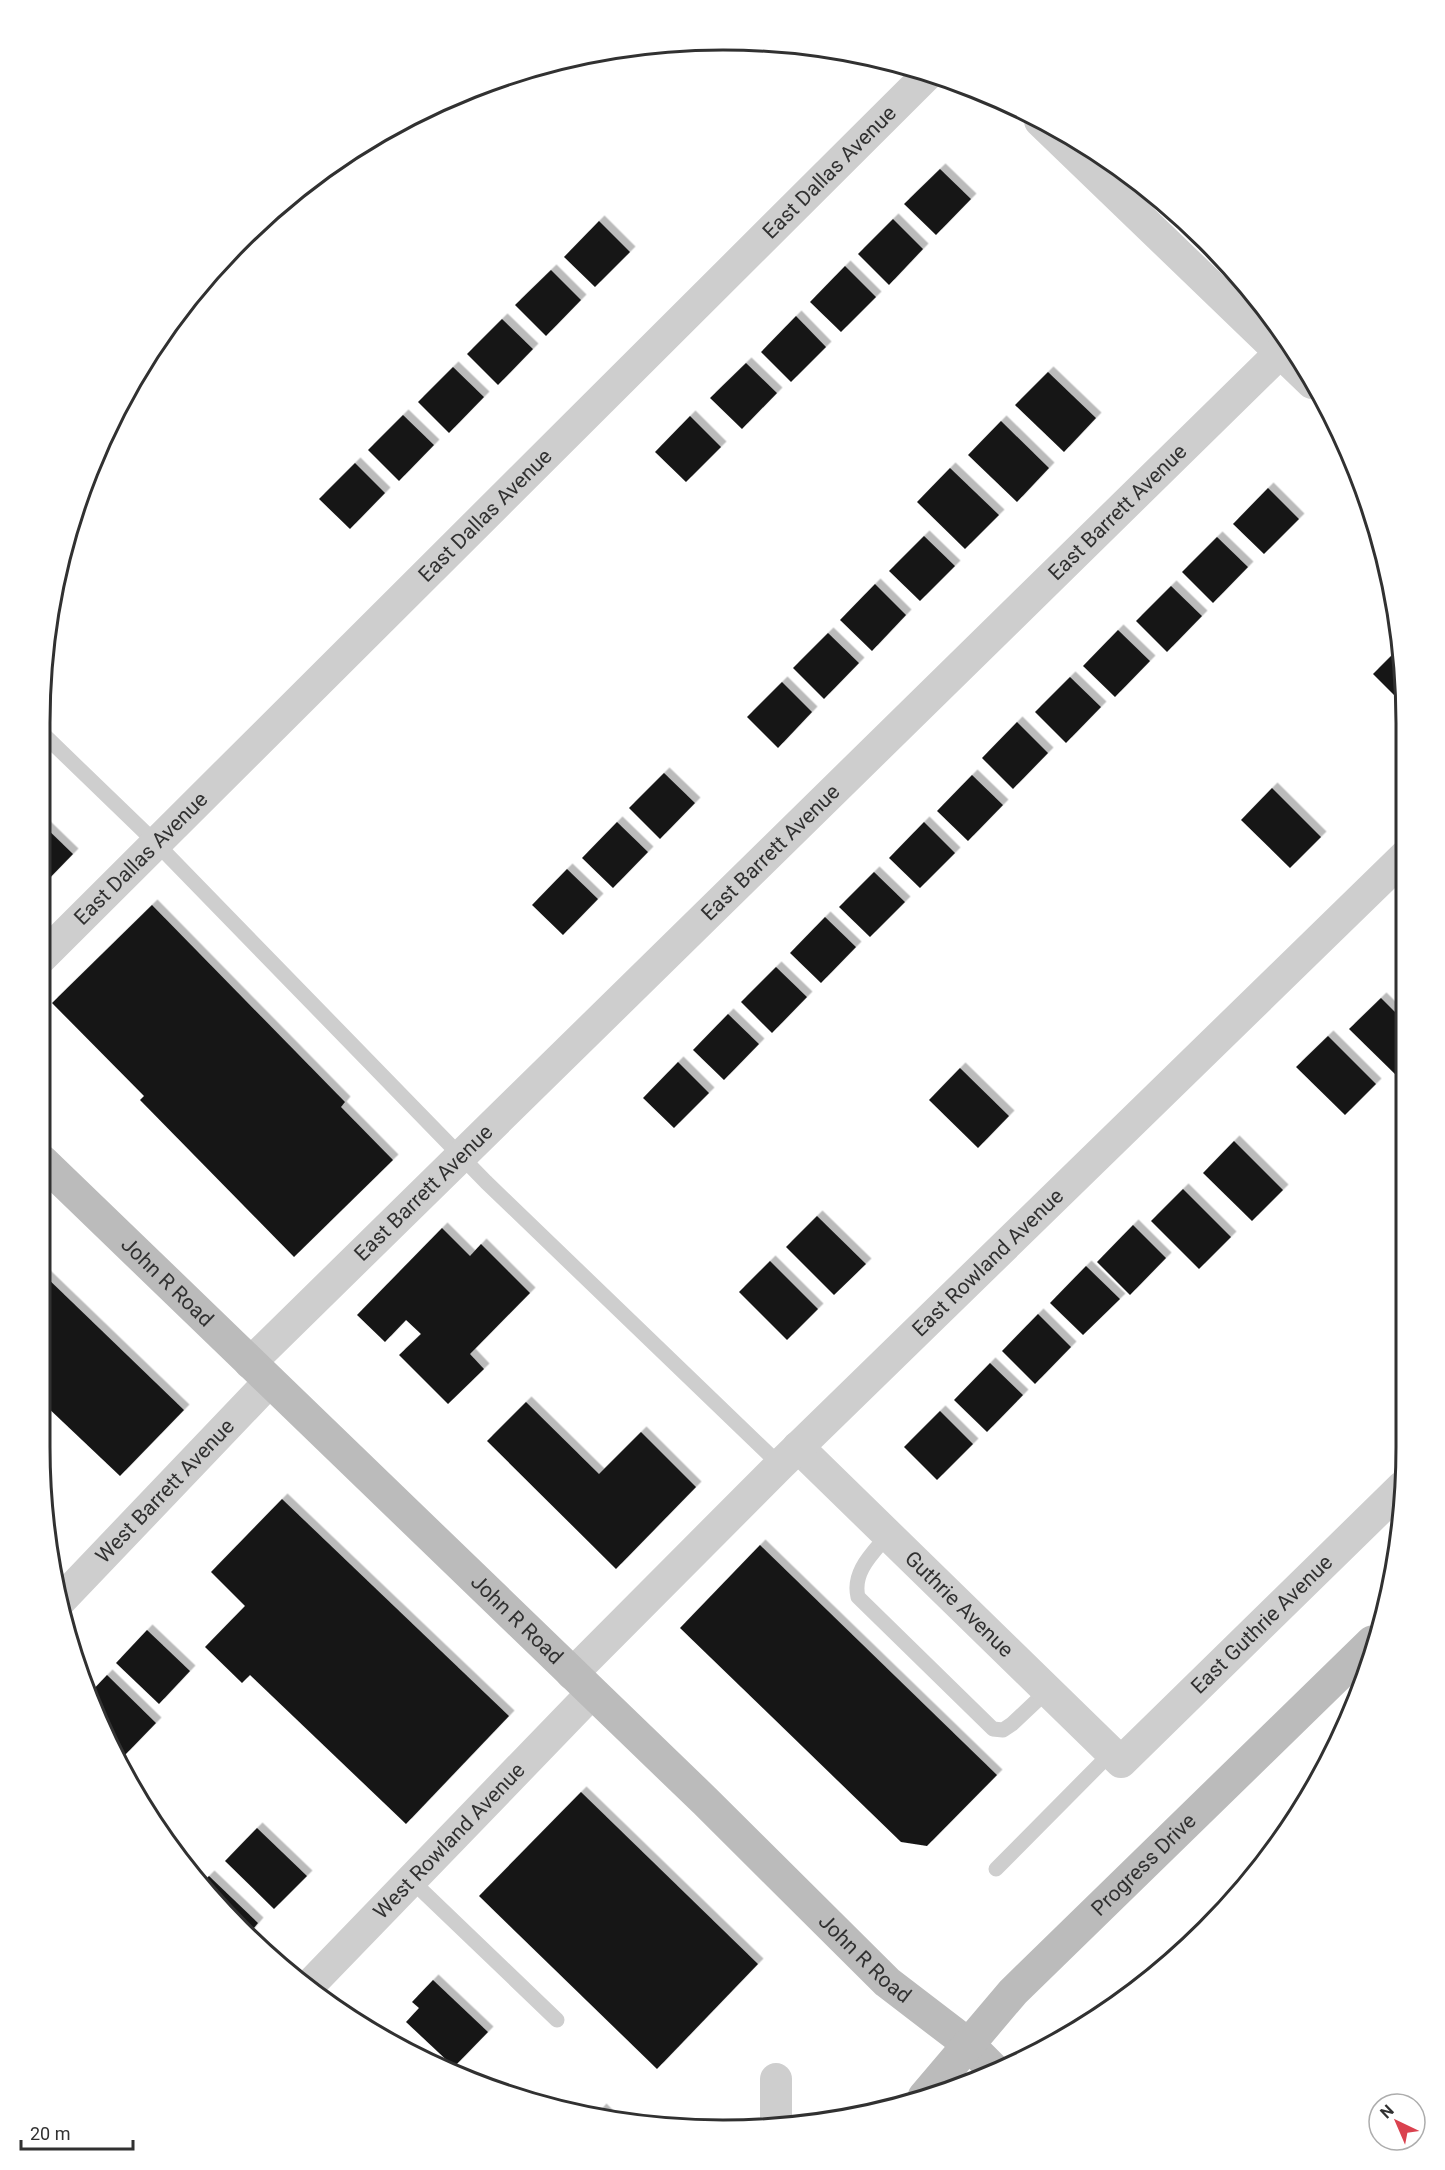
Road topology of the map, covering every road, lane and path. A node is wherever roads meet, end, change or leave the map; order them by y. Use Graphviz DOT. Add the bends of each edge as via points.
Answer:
graph roads {
  1 [pos="922,80"];
  2 [pos="1064,143"];
  3 [pos="1270,332"];
  4 [pos="1283,350"];
  5 [pos="50,741"];
  6 [pos="156,843"];
  7 [pos="1396,865"];
  8 [pos="50,949"];
  9 [pos="459,1156"];
  10 [pos="50,1169"];
  11 [pos="260,1372"];
  12 [pos="789,1456"];
  13 [pos="1394,1495"];
  14 [pos="887,1536"];
  15 [pos="66,1595"];
  16 [pos="1363,1655"];
  17 [pos="1348,1676"];
  18 [pos="582,1683"];
  19 [pos="1047,1691"];
  20 [pos="1116,1758"];
  21 [pos="996,1869"];
  22 [pos="411,1880"];
  23 [pos="313,1981"];
  24 [pos="557,2020"];
  25 [pos="968,2044"];
  26 [pos="989,2065"];
  27 [pos="776,2079"];
  28 [pos="932,2087"];
  29 [pos="776,2118"];
  1 -- 6 [label="street, East Dallas Avenue"];
  2 -- 3 [label="street"];
  4 -- 9 [label="street, East Barrett Avenue"];
  5 -- 6 [label="lane"];
  6 -- 8 [label="street, East Dallas Avenue"];
  6 -- 9 [label="lane"];
  7 -- 12 [label="street, East Rowland Avenue"];
  9 -- 11 [label="street, East Barrett Avenue"];
  9 -- 12 [label="lane"];
  10 -- 11 [label="main road, John R Road"];
  11 -- 15 [label="street, West Barrett Avenue"];
  11 -- 18 [label="main road, John R Road"];
  12 -- 14 [label="street, Guthrie Avenue"];
  12 -- 18 [label="street, East Rowland Avenue"];
  13 -- 20 [label="street, East Guthrie Avenue"];
  14 -- 19 [label="street, Guthrie Avenue"];
  14 -- 19 [label="lane" via="866,1561 855,1587 858,1598 993,1729 1003,1730 1012,1724"];
  16 -- 17 [label="main road, Progress Drive"];
  17 -- 25 [label="main road, Progress Drive" via="1013,1992"];
  18 -- 22 [label="street, West Rowland Avenue"];
  18 -- 25 [label="main road, John R Road" via="887,1982"];
  19 -- 20 [label="street, Guthrie Avenue"];
  20 -- 21 [label="lane"];
  22 -- 23 [label="street, West Rowland Avenue"];
  22 -- 24 [label="lane"];
  25 -- 26 [label="main road, John R Road"];
  25 -- 28 [label="main road, Progress Drive"];
  27 -- 29 [label="street"];
}
